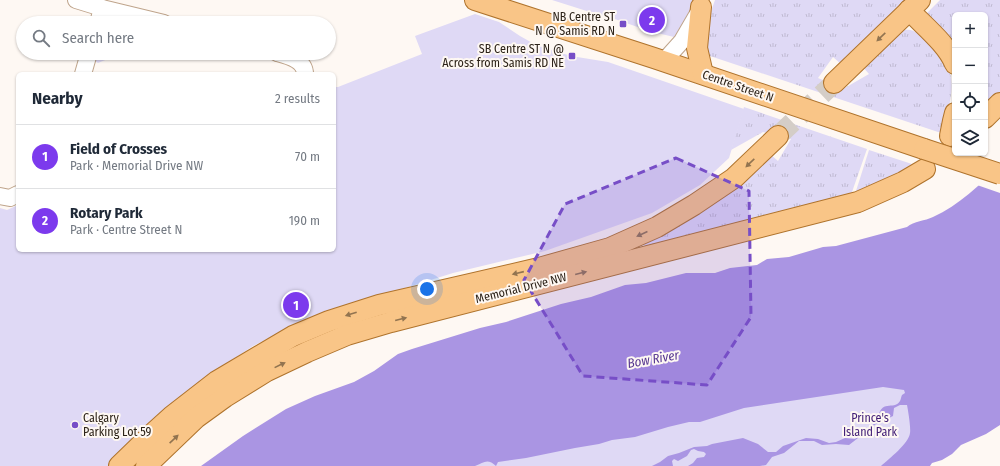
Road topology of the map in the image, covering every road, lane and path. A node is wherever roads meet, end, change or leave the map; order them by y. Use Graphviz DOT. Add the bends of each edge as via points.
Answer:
graph roads {
  1 [pos="76,0"];
  2 [pos="475,0"];
  3 [pos="703,4"];
  4 [pos="914,5"];
  5 [pos="100,15"];
  6 [pos="952,58"];
  7 [pos="87,60"];
  8 [pos="295,60"];
  9 [pos="664,61"];
  10 [pos="84,72"];
  11 [pos="305,72"];
  12 [pos="703,74"];
  13 [pos="834,83"];
  14 [pos="1000,104"];
  15 [pos="988,115"];
  16 [pos="953,120"];
  17 [pos="778,136"];
  18 [pos="950,136"];
  19 [pos="925,168"];
  20 [pos="1000,174"];
  21 [pos="16,195"];
  22 [pos="0,196"];
  23 [pos="119,466"];
  24 [pos="146,466"];
  1 -- 5 [label="street"];
  2 -- 9 [label="main road, Centre Street N"];
  3 -- 9 [label="street" via="682,42"];
  3 -- 12 [label="main road" via="698,48"];
  4 -- 6 [label="main road"];
  4 -- 13 [label="main road, one-way"];
  7 -- 10 [label="street"];
  8 -- 11 [label="street"];
  9 -- 12 [label="main road, Centre Street N"];
  12 -- 20 [label="main road, Centre Street N, bridge"];
  14 -- 15 [label="main road"];
  16 -- 18 [label="main road"];
  17 -- 23 [label="main road, Memorial Drive NW, one-way" via="734,178 694,206 610,248 539,268 379,305 293,336 217,381 151,435"];
  24 -- 19 [label="main road, Memorial Drive NW, one-way" via="196,418 225,397 267,371 347,335 858,202 903,182"];
  21 -- 22 [label="street" via="10,198"];
}
